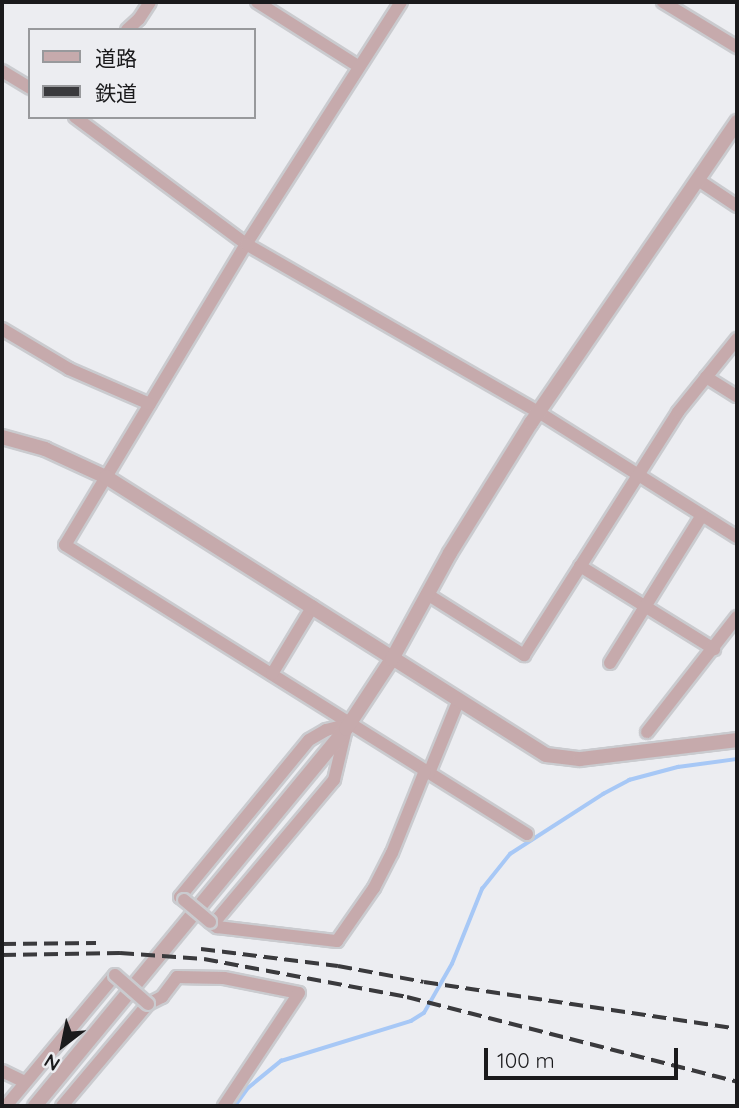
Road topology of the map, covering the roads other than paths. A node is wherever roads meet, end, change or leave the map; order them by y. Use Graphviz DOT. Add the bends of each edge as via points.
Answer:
graph roads {
  1 [pos="150,2"];
  2 [pos="257,2"];
  3 [pos="401,2"];
  4 [pos="663,2"];
  5 [pos="129,28"];
  6 [pos="737,47"];
  7 [pos="358,66"];
  8 [pos="2,71"];
  9 [pos="28,87"];
  10 [pos="78,119"];
  11 [pos="737,122"];
  12 [pos="698,180"];
  13 [pos="737,206"];
  14 [pos="246,244"];
  15 [pos="2,329"];
  16 [pos="737,339"];
  17 [pos="706,377"];
  18 [pos="737,396"];
  19 [pos="150,404"];
  20 [pos="540,413"];
  21 [pos="2,438"];
  22 [pos="638,474"];
  23 [pos="106,477"];
  24 [pos="702,515"];
  25 [pos="737,537"];
  26 [pos="580,566"];
  27 [pos="428,594"];
  28 [pos="313,606"];
  29 [pos="645,606"];
  30 [pos="737,617"];
  31 [pos="714,649"];
  32 [pos="392,659"];
  33 [pos="610,663"];
  34 [pos="272,674"];
  35 [pos="458,702"];
  36 [pos="348,727"];
  37 [pos="647,732"];
  38 [pos="737,740"];
  39 [pos="427,772"];
  40 [pos="527,835"];
  41 [pos="212,923"];
  42 [pos="148,1004"];
  43 [pos="2,1071"];
  44 [pos="25,1082"];
  45 [pos="6,1106"];
  46 [pos="35,1106"];
  47 [pos="62,1106"];
  48 [pos="224,1106"];
  1 -- 5 [label="street"];
  2 -- 7 [label="street"];
  3 -- 7 [label="street"];
  4 -- 6 [label="street"];
  7 -- 14 [label="street"];
  8 -- 9 [label="street"];
  10 -- 14 [label="street"];
  11 -- 12 [label="street"];
  12 -- 13 [label="street"];
  12 -- 20 [label="street"];
  14 -- 19 [label="street"];
  14 -- 20 [label="street"];
  15 -- 19 [label="street" via="69,369"];
  16 -- 17 [label="street"];
  17 -- 18 [label="street"];
  17 -- 22 [label="street"];
  19 -- 23 [label="street"];
  20 -- 22 [label="street"];
  20 -- 27 [label="street"];
  21 -- 23 [label="street" via="49,450"];
  22 -- 24 [label="street"];
  22 -- 26 [label="street"];
  23 -- 28 [label="street"];
  23 -- 34 [label="street" via="65,545"];
  24 -- 25 [label="street"];
  24 -- 29 [label="street"];
  26 -- 27 [label="street" via="524,655"];
  26 -- 29 [label="street"];
  27 -- 32 [label="street"];
  28 -- 32 [label="street"];
  28 -- 34 [label="street"];
  29 -- 31 [label="street"];
  29 -- 33 [label="street"];
  30 -- 31 [label="street"];
  31 -- 37 [label="street"];
  32 -- 35 [label="street"];
  32 -- 36 [label="street"];
  34 -- 36 [label="street"];
  35 -- 38 [label="street" via="529,747 561,759"];
  35 -- 39 [label="street"];
  36 -- 39 [label="street"];
  36 -- 41 [label="street" via="334,780"];
  36 -- 41 [label="street, bridge" via="326,730 309,740 180,897"];
  36 -- 46 [label="street"];
  39 -- 40 [label="street"];
  39 -- 41 [label="street" via="386,865 337,941"];
  42 -- 44 [label="street, bridge" via="115,975"];
  42 -- 47 [label="street"];
  42 -- 48 [label="street" via="162,997 177,977 224,978 299,993"];
  43 -- 44 [label="street"];
  44 -- 45 [label="street"];
}
